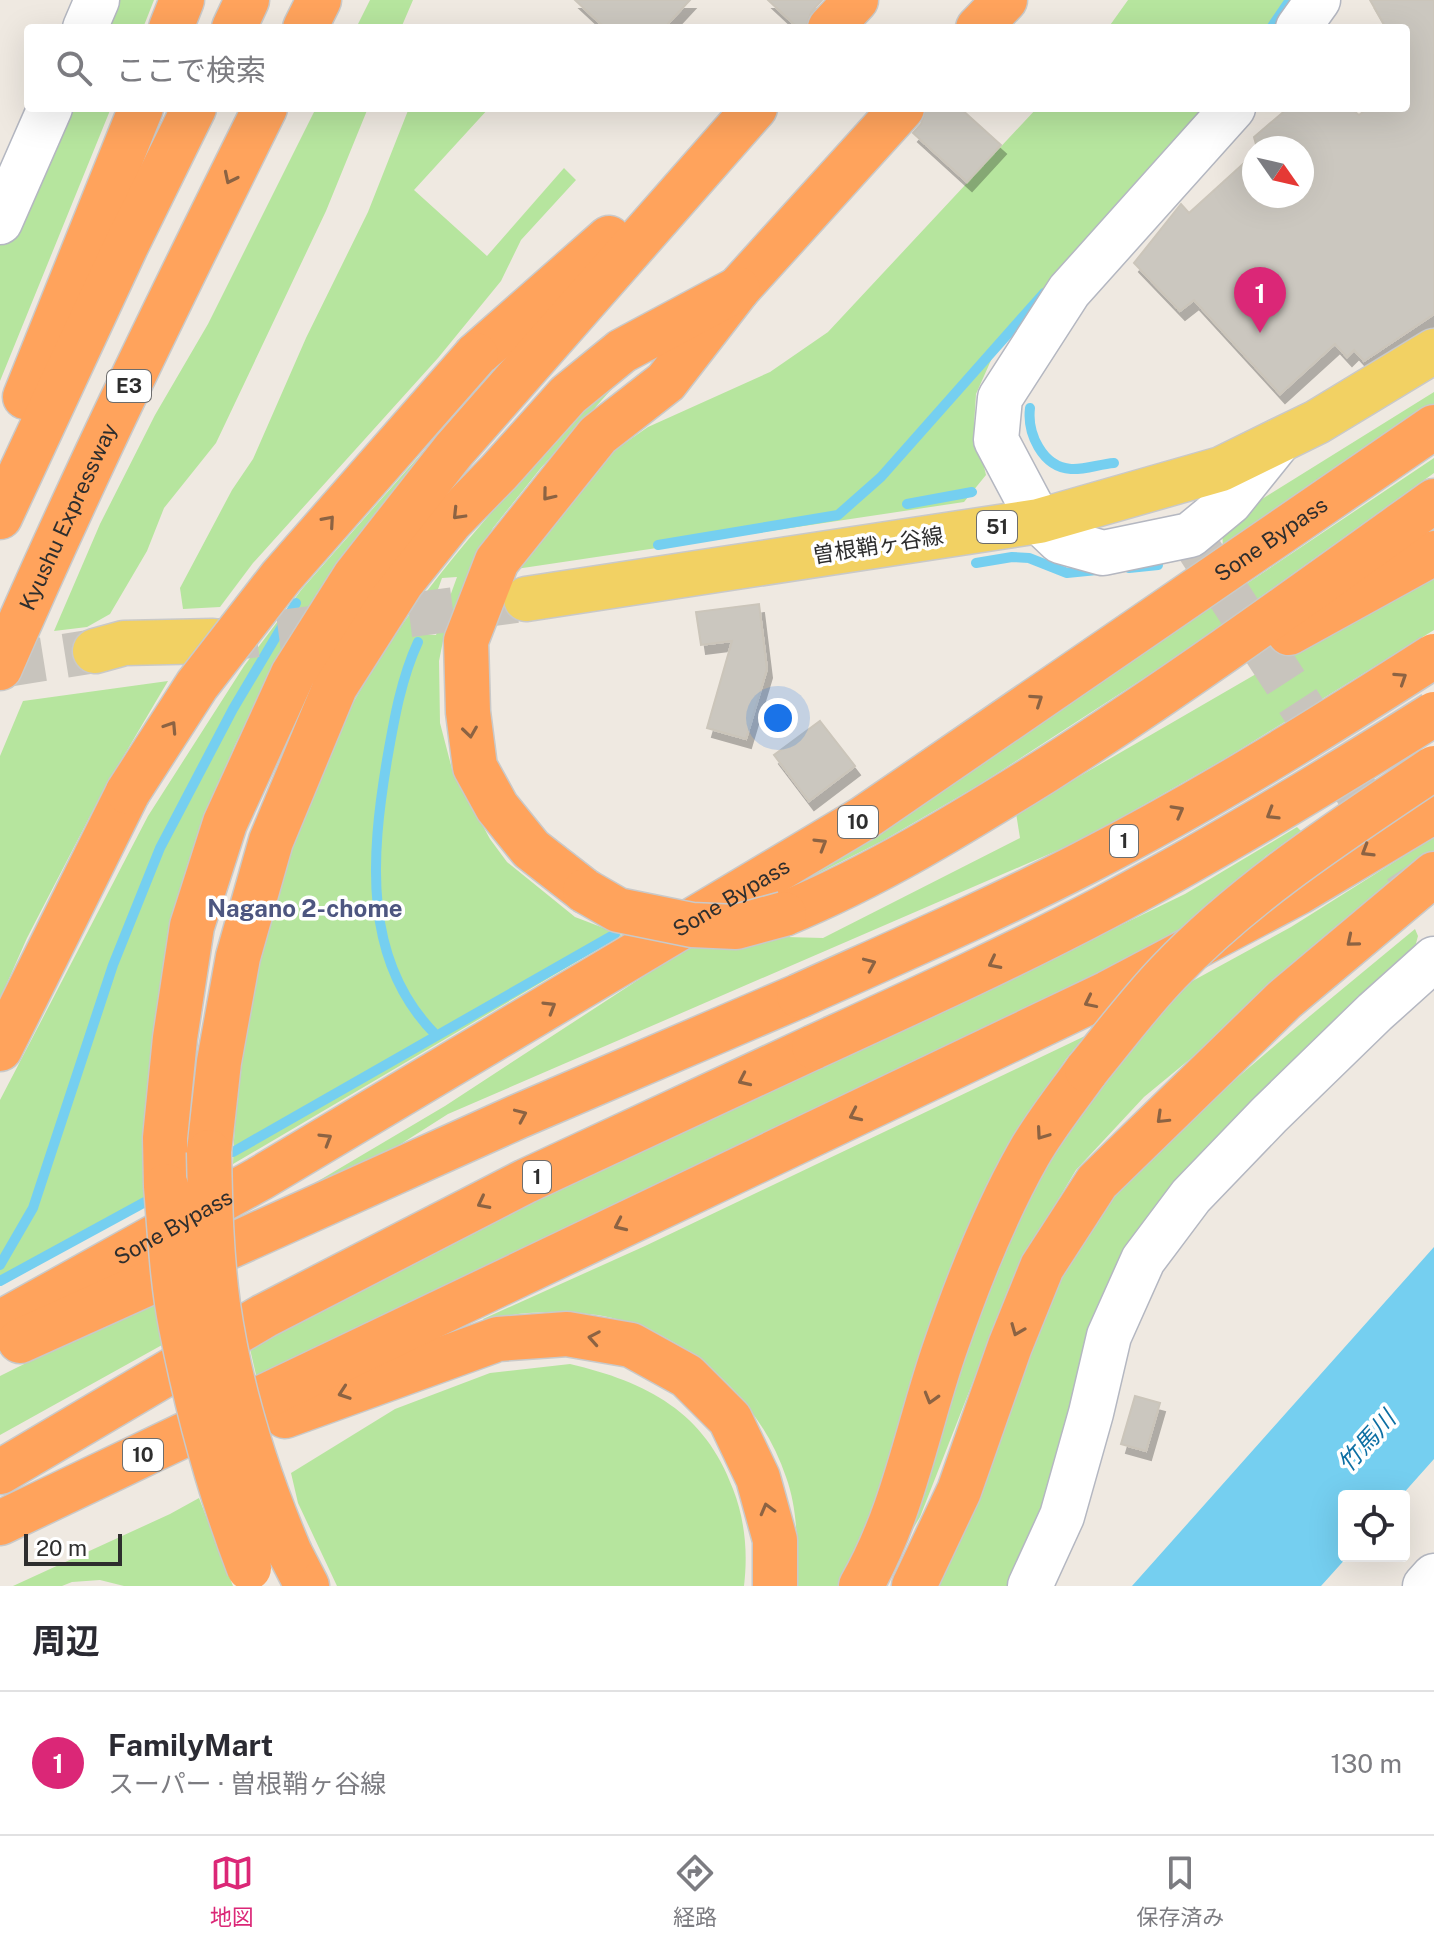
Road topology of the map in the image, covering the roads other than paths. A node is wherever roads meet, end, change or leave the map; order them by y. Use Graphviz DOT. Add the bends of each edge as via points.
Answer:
graph roads {
  1 [pos="97,0"];
  2 [pos="182,0"];
  3 [pos="247,0"];
  4 [pos="319,0"];
  5 [pos="856,0"];
  6 [pos="1005,0"];
  7 [pos="1318,0"];
  8 [pos="87,24"];
  9 [pos="173,24"];
  10 [pos="236,24"];
  11 [pos="307,24"];
  12 [pos="834,24"];
  13 [pos="982,24"];
  14 [pos="1301,24"];
  15 [pos="48,112"];
  16 [pos="139,112"];
  17 [pos="192,112"];
  18 [pos="263,112"];
  19 [pos="752,112"];
  20 [pos="752,112"];
  21 [pos="898,112"];
  22 [pos="1229,112"];
  23 [pos="0,222"];
  24 [pos="738,289"];
  25 [pos="1434,351"];
  26 [pos="1434,427"];
  27 [pos="0,467"];
  28 [pos="1434,501"];
  29 [pos="0,517"];
  30 [pos="1039,521"];
  31 [pos="1434,553"];
  32 [pos="526,599"];
  33 [pos="213,641"];
  34 [pos="95,651"];
  35 [pos="1434,656"];
  36 [pos="0,668"];
  37 [pos="1138,712"];
  38 [pos="1434,714"];
  39 [pos="1434,768"];
  40 [pos="1434,811"];
  41 [pos="1434,874"];
  42 [pos="1434,959"];
  43 [pos="0,1049"];
  44 [pos="0,1323"];
  45 [pos="0,1351"];
  46 [pos="0,1472"];
  47 [pos="0,1523"];
  48 [pos="0,1549"];
  49 [pos="299,1570"];
  50 [pos="1434,1576"];
  51 [pos="253,1577"];
  52 [pos="775,1586"];
  53 [pos="861,1586"];
  54 [pos="914,1586"];
  55 [pos="1030,1586"];
  56 [pos="1425,1586"];
  1 -- 8 [label="street"];
  2 -- 9 [label="highway"];
  3 -- 10 [label="highway"];
  4 -- 11 [label="highway"];
  5 -- 12 [label="highway"];
  6 -- 13 [label="highway"];
  7 -- 14 [label="street"];
  15 -- 23 [label="street"];
  16 -- 27 [label="highway"];
  17 -- 29 [label="highway"];
  18 -- 36 [label="highway, Kyushu Expressway / E3, one-way" via="99,448"];
  43 -- 19 [label="highway, one-way, bridge" via="128,792 197,685 281,577 476,355"];
  20 -- 51 [label="highway, bridge" via="454,450 355,576 293,674 225,823 192,926 175,1038 166,1186 181,1326 224,1504"];
  21 -- 24 [label="highway"];
  22 -- 30 [label="street" via="1069,291 1000,398 996,440"];
  24 -- 37 [label="highway, one-way, bridge" via="666,382 598,435 536,510 497,561 466,641 475,767 497,807 531,849 618,910 692,925 736,927 835,893 917,850"];
  24 -- 49 [label="highway, one-way, bridge" via="622,351 568,395 441,533 402,582 335,687 271,841 238,957 219,1062 209,1152 211,1241 232,1374 264,1493"];
  25 -- 30 [label="main road, 曽根鞘ヶ谷線 / 51" via="1317,422 1221,469"];
  44 -- 26 [label="highway, Sone Bypass / 10, one-way" via="259,1179 864,818"];
  28 -- 37 [label="highway"];
  30 -- 32 [label="main road, 曽根鞘ヶ谷線 / 51"];
  31 -- 37 [label="highway"];
  33 -- 34 [label="main road" via="124,643"];
  45 -- 35 [label="highway, 1, one-way, bridge" via="1085,863 1298,742"];
  38 -- 46 [label="highway, 1, one-way, bridge" via="1235,836 1104,908 526,1181 264,1316"];
  39 -- 53 [label="highway, one-way, bridge" via="1304,857 1214,928 1168,972 1087,1070 1029,1153 988,1235 944,1352 914,1458"];
  40 -- 47 [label="highway, 10, one-way" via="1299,892 1108,993"];
  41 -- 54 [label="highway, one-way" via="1284,1000 1097,1182 1042,1267 959,1491"];
  42 -- 55 [label="street" via="1269,1115 1191,1196 1143,1260 1109,1336 1062,1516"];
  52 -- 48 [label="highway, one-way" via="775,1540 758,1478 730,1419 687,1376 631,1345 567,1334 498,1339 302,1407"];
  50 -- 56 [label="street"];
}
